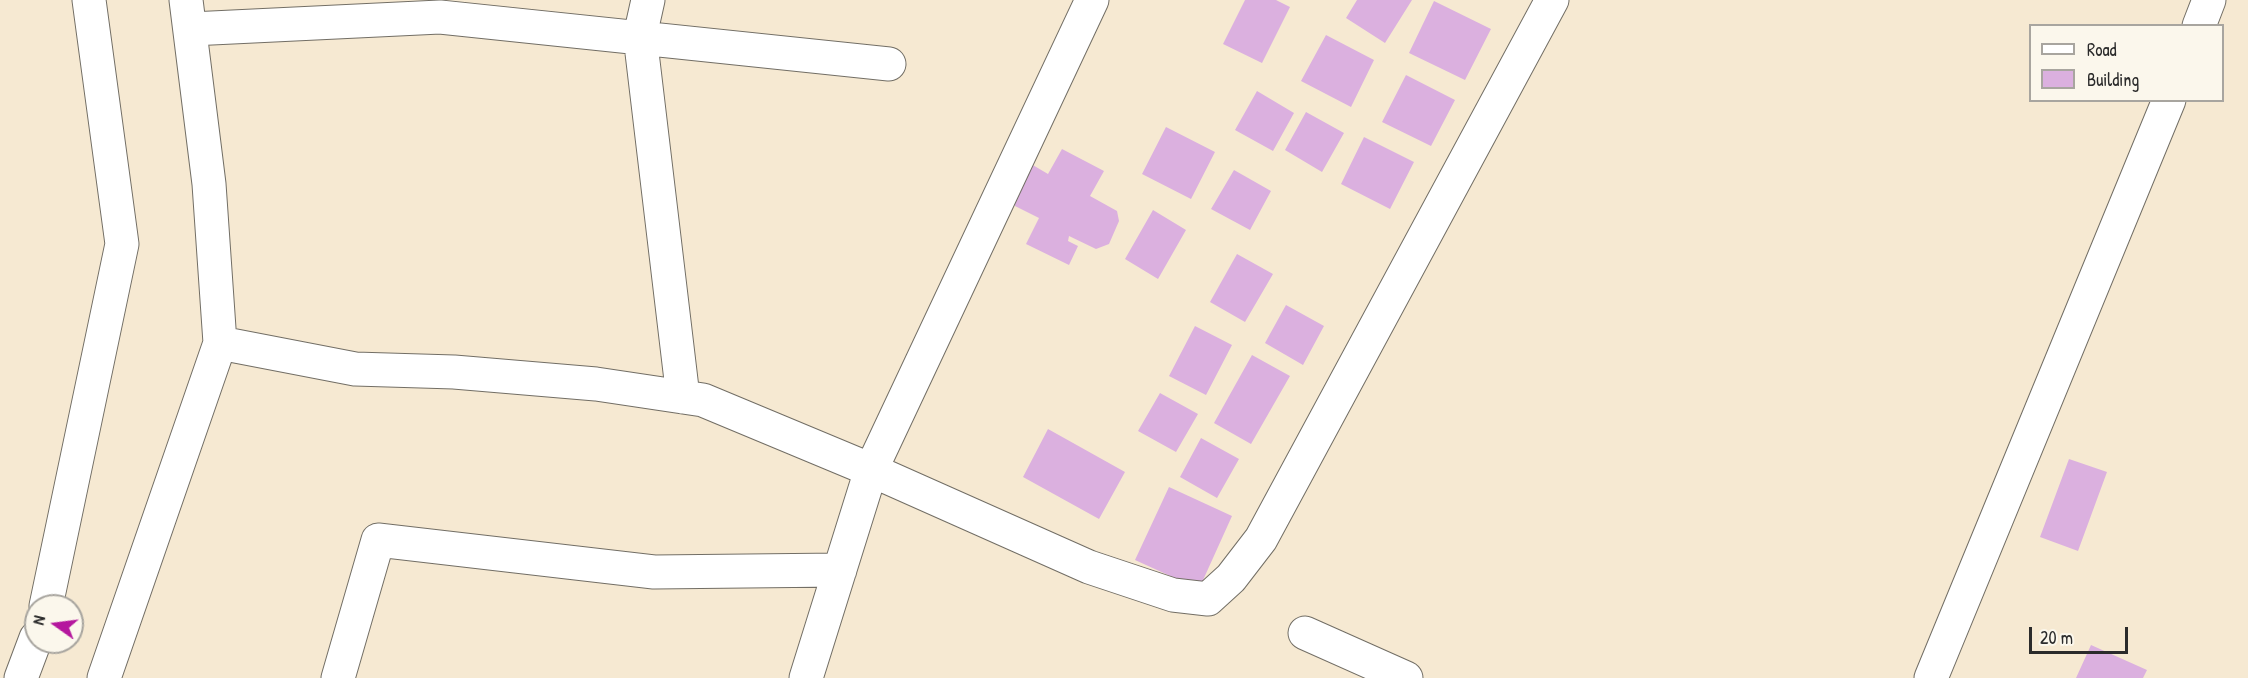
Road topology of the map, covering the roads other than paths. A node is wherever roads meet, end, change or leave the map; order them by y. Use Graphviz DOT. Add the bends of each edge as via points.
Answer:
graph roads {
  1 [pos="89,0"];
  2 [pos="648,0"];
  3 [pos="1092,0"];
  4 [pos="2209,0"];
  5 [pos="1542,4"];
  6 [pos="441,8"];
  7 [pos="189,14"];
  8 [pos="2200,24"];
  9 [pos="639,36"];
  10 [pos="890,64"];
  11 [pos="2168,102"];
  12 [pos="220,343"];
  13 [pos="683,397"];
  14 [pos="871,470"];
  15 [pos="840,570"];
  16 [pos="49,594"];
  17 [pos="1305,633"];
  18 [pos="30,654"];
  19 [pos="21,678"];
  20 [pos="104,678"];
  21 [pos="338,678"];
  22 [pos="806,678"];
  23 [pos="1406,678"];
  24 [pos="1931,678"];
  1 -- 16 [label="street" via="122,244"];
  2 -- 9 [label="street"];
  3 -- 14 [label="street"];
  4 -- 8 [label="street"];
  5 -- 14 [label="street" via="1261,539 1231,579 1208,599 1173,596 1089,567"];
  6 -- 7 [label="street"];
  6 -- 9 [label="street"];
  7 -- 12 [label="street" via="209,184"];
  9 -- 10 [label="street"];
  9 -- 13 [label="street"];
  11 -- 24 [label="street"];
  12 -- 13 [label="street" via="355,369 454,372 596,384"];
  12 -- 20 [label="street"];
  13 -- 14 [label="street" via="703,400"];
  14 -- 15 [label="street"];
  15 -- 21 [label="street" via="654,572 378,540"];
  15 -- 22 [label="street"];
  17 -- 23 [label="street"];
  18 -- 19 [label="street"];
}
